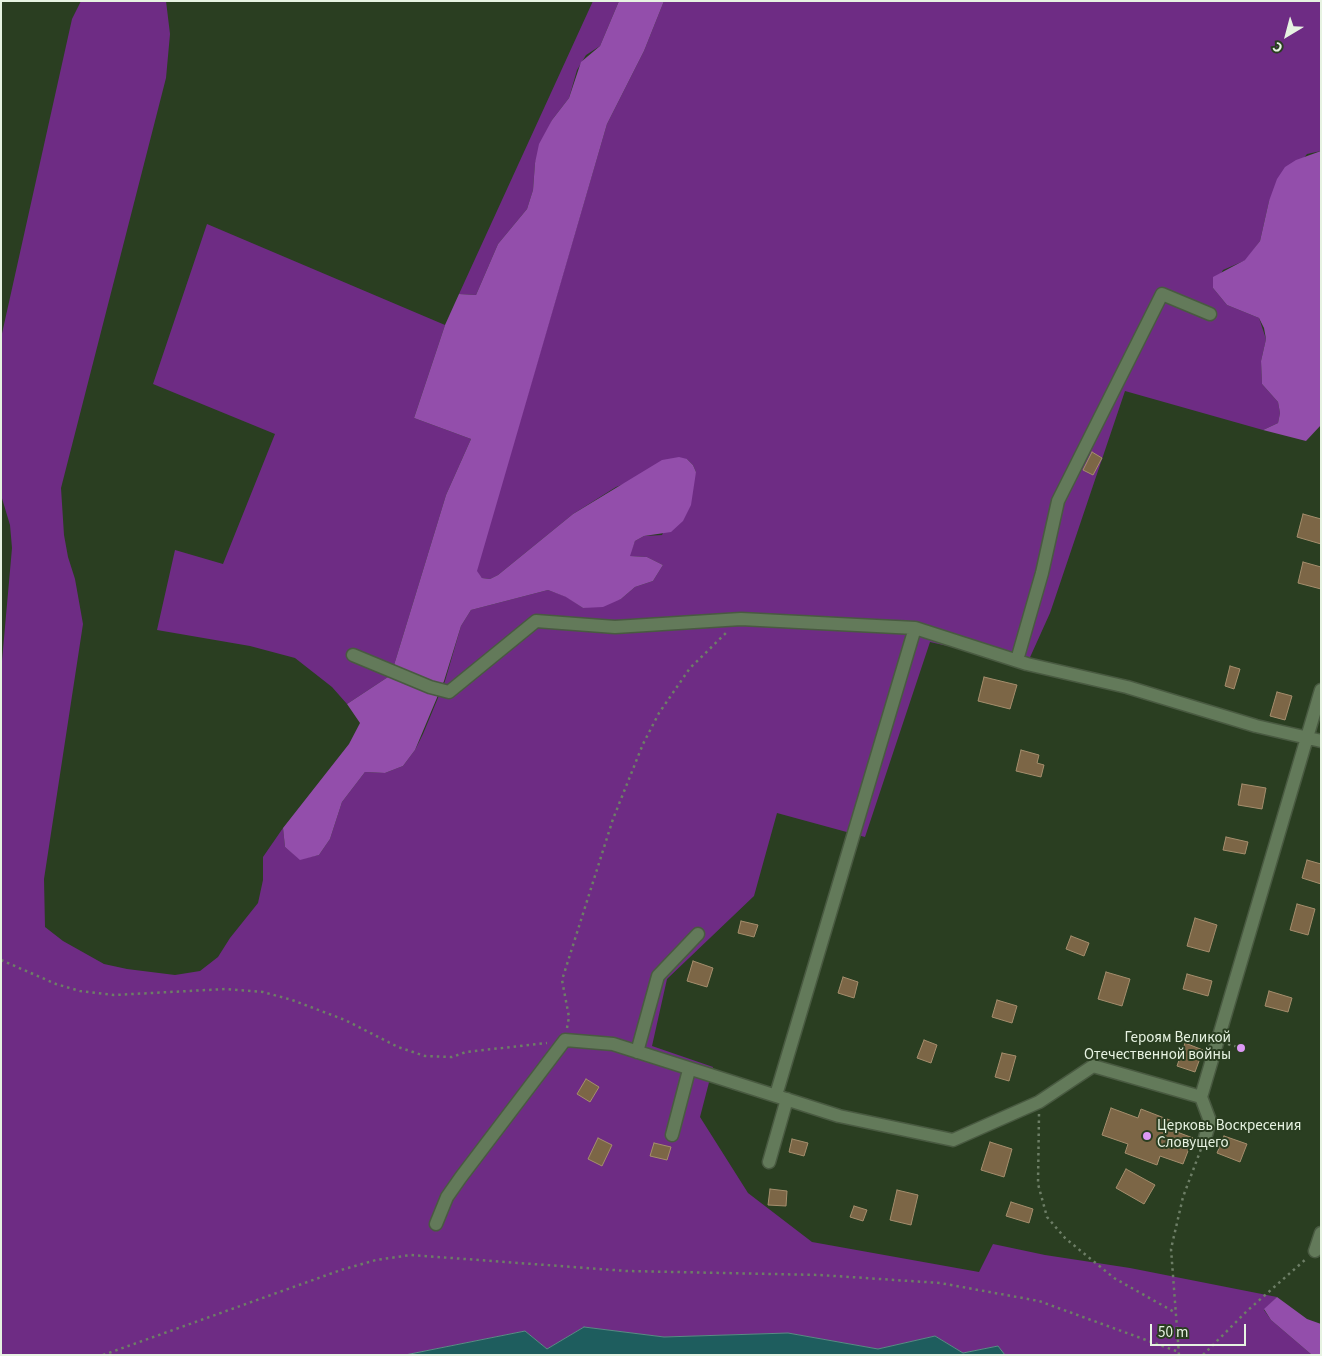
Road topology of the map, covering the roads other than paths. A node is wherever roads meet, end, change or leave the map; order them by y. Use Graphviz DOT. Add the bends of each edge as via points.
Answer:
graph roads {
  1 [pos="1210,314"];
  2 [pos="916,628"];
  3 [pos="354,655"];
  4 [pos="1016,660"];
  5 [pos="1321,690"];
  6 [pos="1306,738"];
  7 [pos="1321,741"];
  8 [pos="698,934"];
  9 [pos="637,1052"];
  10 [pos="689,1070"];
  11 [pos="781,1097"];
  12 [pos="1201,1097"];
  13 [pos="672,1135"];
  14 [pos="1206,1138"];
  15 [pos="769,1162"];
  16 [pos="436,1224"];
  17 [pos="1321,1233"];
  18 [pos="1315,1252"];
  1 -- 4 [label="street" via="1162,294 1058,501 1042,573"];
  2 -- 3 [label="street" via="741,618 615,627 536,621 449,692"];
  2 -- 4 [label="street"];
  2 -- 11 [label="street"];
  4 -- 6 [label="street" via="1127,687"];
  5 -- 6 [label="street"];
  6 -- 7 [label="street"];
  6 -- 12 [label="street"];
  8 -- 9 [label="street" via="658,976"];
  9 -- 10 [label="street"];
  9 -- 16 [label="street" via="613,1044 565,1040 456,1184"];
  10 -- 11 [label="street"];
  10 -- 13 [label="street"];
  11 -- 12 [label="street" via="839,1116 953,1140 1039,1102 1093,1066"];
  11 -- 15 [label="street"];
  12 -- 14 [label="street" via="1210,1121"];
  17 -- 18 [label="street"];
}
